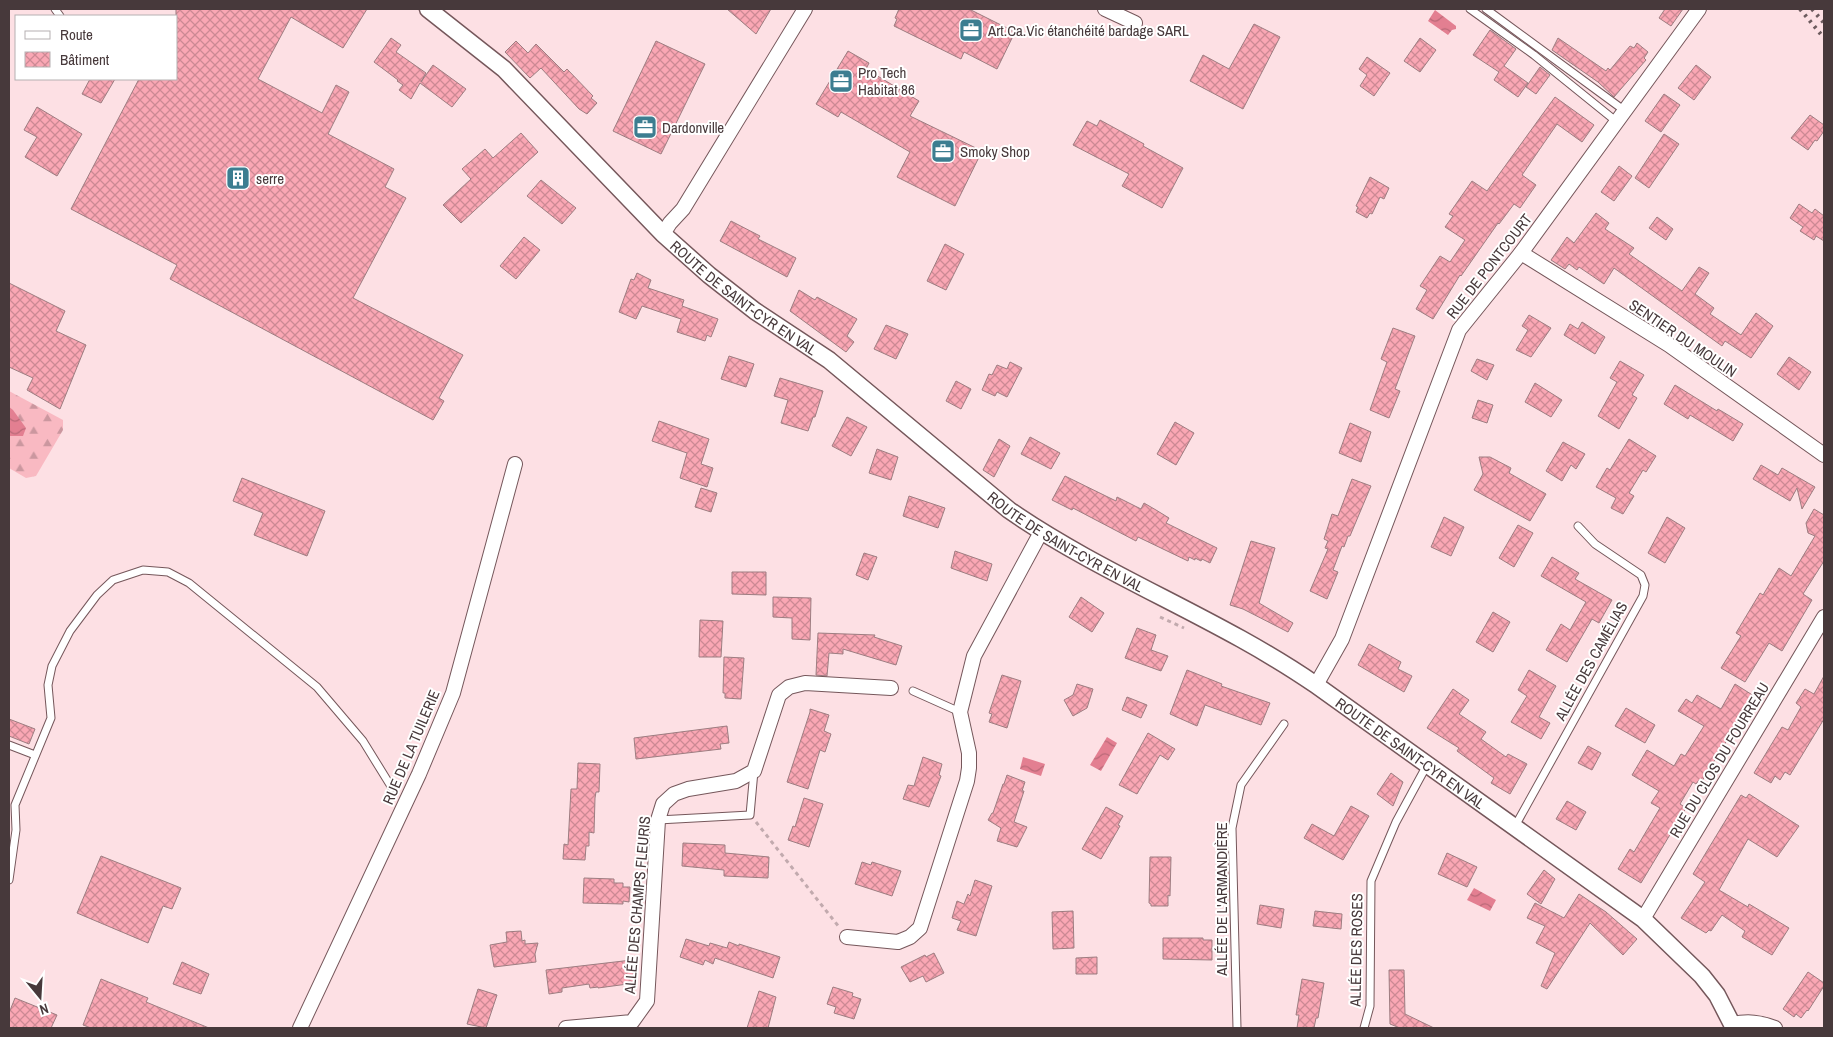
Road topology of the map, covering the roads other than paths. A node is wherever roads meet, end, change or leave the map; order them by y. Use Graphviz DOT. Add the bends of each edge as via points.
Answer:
graph roads {
  1 [pos="428,9"];
  2 [pos="805,9"];
  3 [pos="1105,9"];
  4 [pos="1470,9"];
  5 [pos="1486,9"];
  6 [pos="1699,9"];
  7 [pos="1136,23"];
  8 [pos="1621,117"];
  9 [pos="663,234"];
  10 [pos="1521,253"];
  11 [pos="1824,456"];
  12 [pos="515,464"];
  13 [pos="1578,526"];
  14 [pos="1041,532"];
  15 [pos="1824,617"];
  16 [pos="1316,685"];
  17 [pos="891,688"];
  18 [pos="913,691"];
  19 [pos="960,712"];
  20 [pos="1284,724"];
  21 [pos="9,745"];
  22 [pos="35,755"];
  23 [pos="1427,765"];
  24 [pos="754,771"];
  25 [pos="392,788"];
  26 [pos="658,820"];
  27 [pos="1514,828"];
  28 [pos="9,880"];
  29 [pos="1642,919"];
  30 [pos="847,937"];
  31 [pos="1733,1026"];
  32 [pos="300,1028"];
  33 [pos="566,1028"];
  34 [pos="1237,1028"];
  35 [pos="1364,1028"];
  36 [pos="1775,1028"];
  1 -- 9 [label="street, ROUTE DE SAINT-CYR EN VAL" via="504,70"];
  2 -- 9 [label="street" via="684,209"];
  3 -- 7 [label="street"];
  4 -- 8 [label="lane"];
  5 -- 8 [label="lane"];
  6 -- 8 [label="street, RUE DE PONTCOURT"];
  8 -- 10 [label="street, RUE DE PONTCOURT"];
  9 -- 14 [label="street, ROUTE DE SAINT-CYR EN VAL" via="755,311 829,360"];
  10 -- 11 [label="street, SENTIER DU MOULIN" via="1669,345"];
  10 -- 16 [label="street, RUE DE PONTCOURT" via="1459,330 1342,639"];
  12 -- 32 [label="street, RUE DE LA TUILERIE" via="453,693"];
  13 -- 27 [label="lane, ALLÉE DES CAMÉLIAS" via="1595,544 1641,575 1645,585 1643,596"];
  14 -- 16 [label="street, ROUTE DE SAINT-CYR EN VAL" via="1232,634"];
  14 -- 19 [label="street" via="974,656"];
  15 -- 29 [label="street, RUE DU CLOS DU FOURREAU"];
  16 -- 23 [label="street, ROUTE DE SAINT-CYR EN VAL"];
  17 -- 24 [label="street" via="806,683 790,687 778,695"];
  18 -- 19 [label="lane"];
  19 -- 30 [label="street" via="969,753 967,781 920,928 910,938 898,942"];
  20 -- 34 [label="lane, ALLÉE DE L'ARMANDIÈRE" via="1240,786 1232,828"];
  21 -- 22 [label="lane"];
  22 -- 25 [label="lane" via="51,718 48,685 52,666 70,631 97,595 113,580 143,570 168,572 189,583 317,687 363,741"];
  22 -- 28 [label="lane" via="15,805 16,830"];
  23 -- 27 [label="street, ROUTE DE SAINT-CYR EN VAL"];
  23 -- 35 [label="lane, ALLÉE DES ROSES" via="1396,822 1371,881 1370,1006"];
  24 -- 26 [label="street, ALLÉE DES CHAMPS FLEURIS" via="736,781 688,788 674,794 663,804"];
  24 -- 26 [label="lane" via="750,815"];
  26 -- 33 [label="street, ALLÉE DES CHAMPS FLEURIS" via="647,1001 632,1022"];
  27 -- 29 [label="street, ROUTE DE SAINT-CYR EN VAL"];
  29 -- 31 [label="street, ROUTE DE SAINT-CYR EN VAL" via="1702,976"];
  31 -- 36 [label="street" via="1743,1022 1763,1023"];
}
